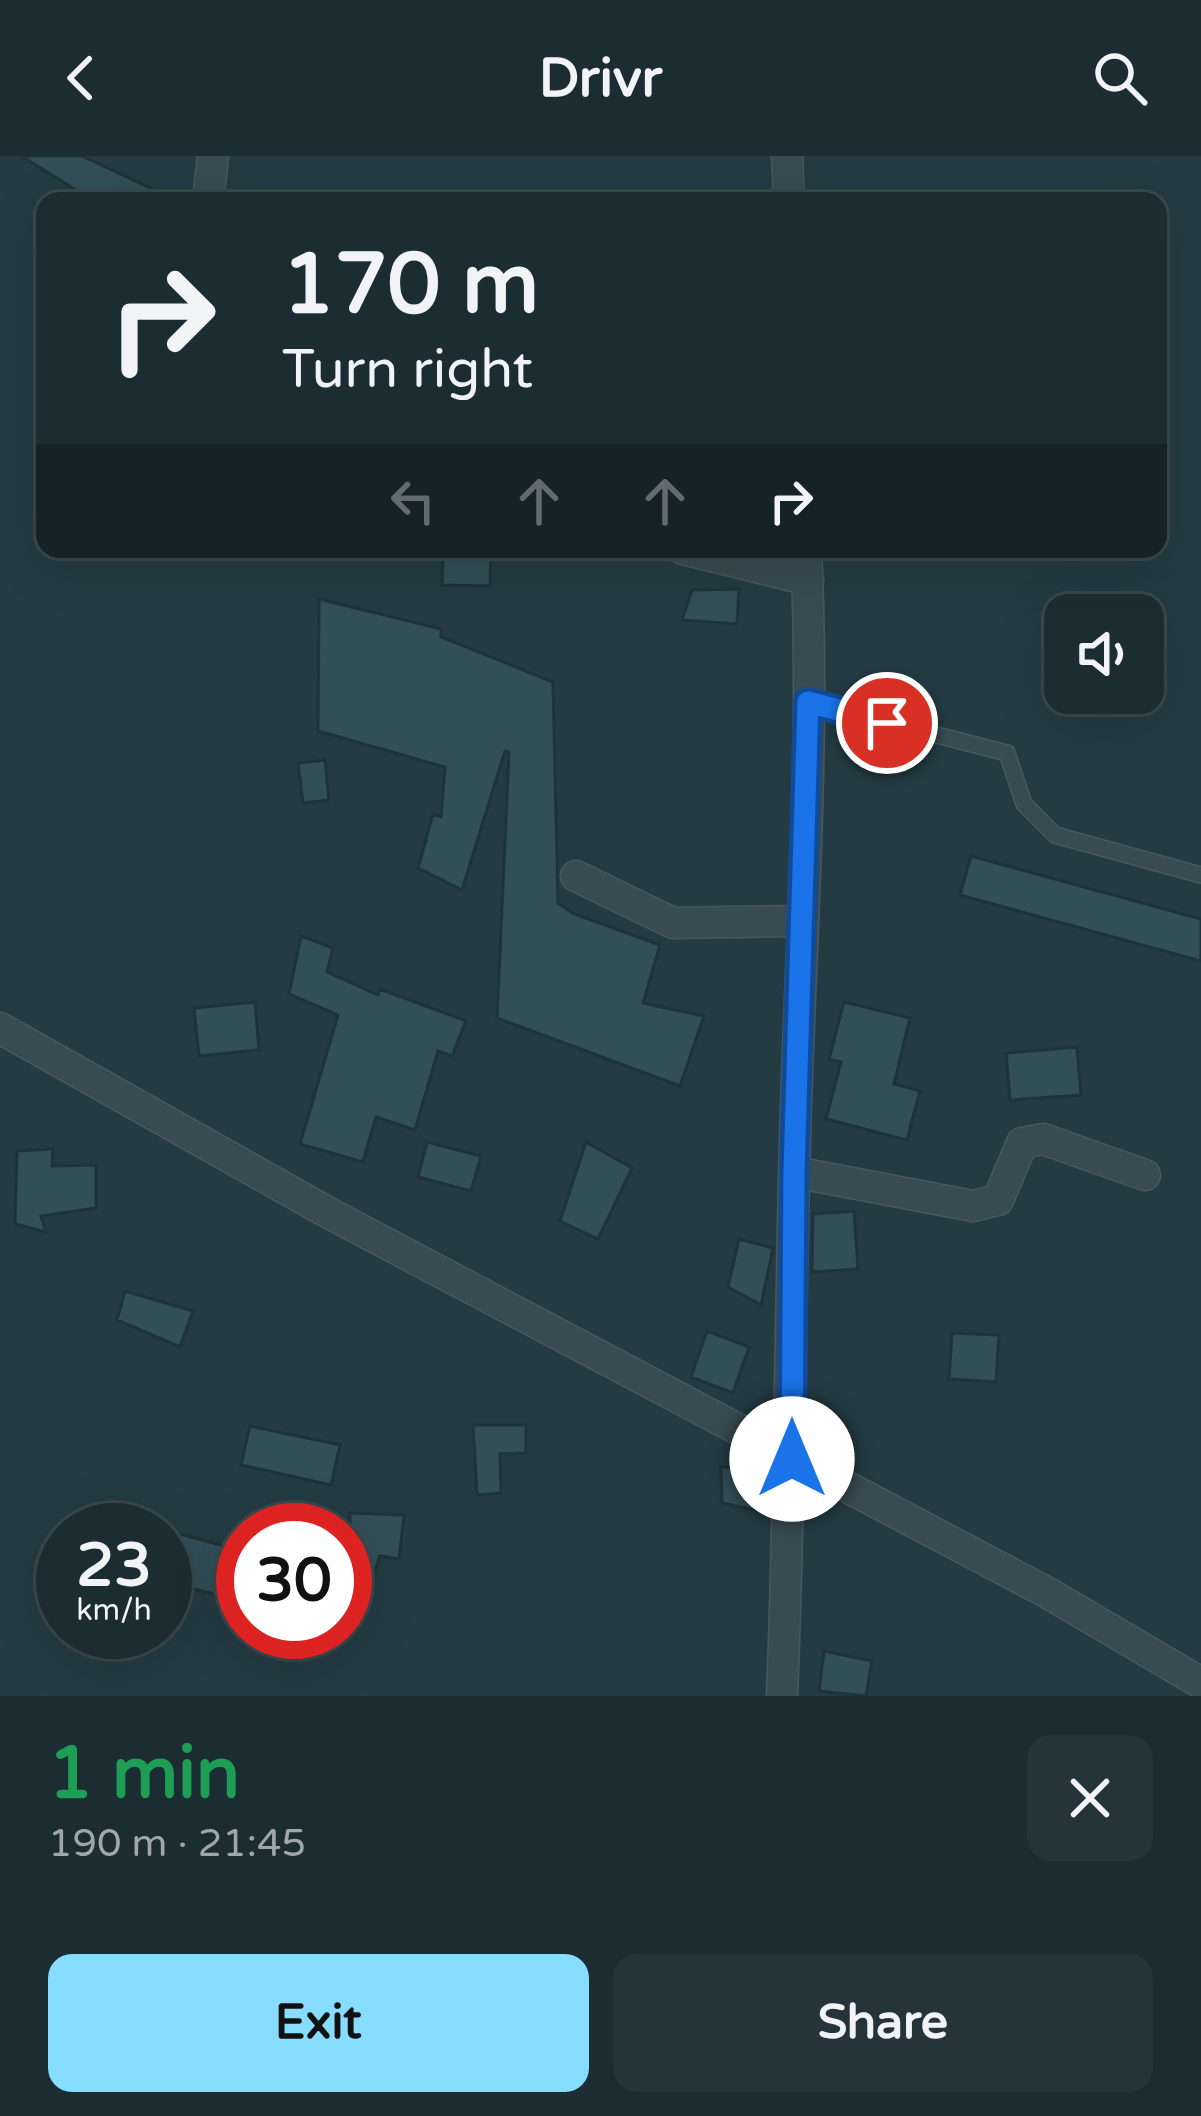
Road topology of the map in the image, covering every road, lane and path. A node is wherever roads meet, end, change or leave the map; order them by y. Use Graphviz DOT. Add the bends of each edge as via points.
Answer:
graph roads {
  1 [pos="213,156"];
  2 [pos="787,156"];
  3 [pos="209,192"];
  4 [pos="789,192"];
  5 [pos="753,558"];
  6 [pos="807,565"];
  7 [pos="808,702"];
  8 [pos="1201,875"];
  9 [pos="576,876"];
  10 [pos="802,921"];
  11 [pos="0,1028"];
  12 [pos="794,1172"];
  13 [pos="1145,1175"];
  14 [pos="792,1459"];
  15 [pos="1201,1683"];
  16 [pos="782,1696"];
  1 -- 3 [label="street"];
  2 -- 4 [label="street"];
  5 -- 6 [label="street"];
  6 -- 7 [label="street"];
  7 -- 8 [label="lane" via="1006,753 1024,804 1055,835"];
  7 -- 10 [label="street"];
  9 -- 10 [label="street" via="673,923"];
  10 -- 12 [label="street"];
  11 -- 14 [label="street"];
  12 -- 13 [label="street" via="973,1206 998,1200 1022,1144 1043,1139"];
  12 -- 14 [label="street"];
  14 -- 15 [label="street"];
  14 -- 16 [label="street"];
}
